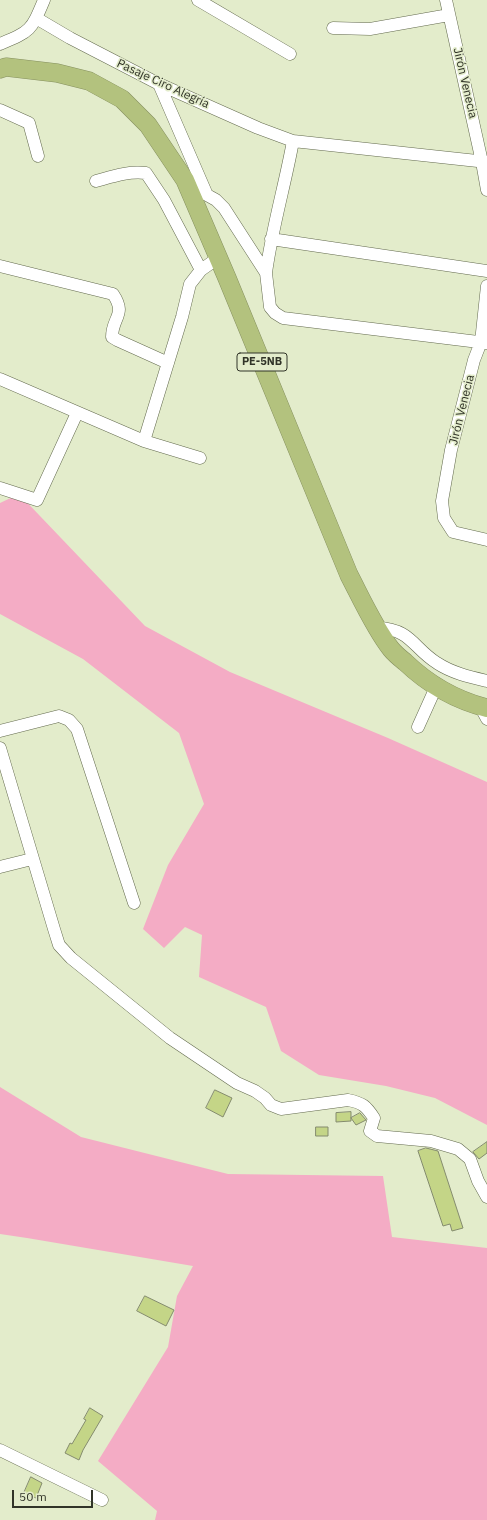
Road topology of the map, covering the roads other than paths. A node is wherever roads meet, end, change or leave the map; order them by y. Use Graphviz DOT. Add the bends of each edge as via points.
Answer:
graph roads {
  1 [pos="44,0"];
  2 [pos="198,0"];
  3 [pos="446,0"];
  4 [pos="449,15"];
  5 [pos="36,18"];
  6 [pos="333,28"];
  7 [pos="0,44"];
  8 [pos="290,54"];
  9 [pos="0,69"];
  10 [pos="159,84"];
  11 [pos="0,110"];
  12 [pos="293,141"];
  13 [pos="38,156"];
  14 [pos="485,162"];
  15 [pos="96,181"];
  16 [pos="487,190"];
  17 [pos="270,239"];
  18 [pos="218,258"];
  19 [pos="0,266"];
  20 [pos="201,270"];
  21 [pos="487,271"];
  22 [pos="266,273"];
  23 [pos="487,286"];
  24 [pos="484,343"];
  25 [pos="168,363"];
  26 [pos="0,379"];
  27 [pos="77,413"];
  28 [pos="144,441"];
  29 [pos="200,458"];
  30 [pos="0,488"];
  31 [pos="487,540"];
  32 [pos="378,628"];
  33 [pos="487,681"];
  34 [pos="436,687"];
  35 [pos="485,711"];
  36 [pos="418,727"];
  37 [pos="0,731"];
  38 [pos="0,748"];
  39 [pos="32,859"];
  40 [pos="0,867"];
  41 [pos="134,903"];
  42 [pos="487,1197"];
  43 [pos="0,1450"];
  44 [pos="102,1500"];
  1 -- 5 [label="street"];
  2 -- 8 [label="street"];
  3 -- 4 [label="street, Jirón Venecia"];
  4 -- 6 [label="street" via="370,29"];
  4 -- 14 [label="street, Jirón Venecia"];
  5 -- 7 [label="street" via="25,33"];
  5 -- 10 [label="street, Pasaje Ciro Alegría"];
  9 -- 18 [label="highway, PE-5NB" via="6,67 57,73 89,81 122,99 148,125 185,180"];
  10 -- 12 [label="street, Pasaje Ciro Alegría"];
  10 -- 22 [label="street" via="207,195 224,208"];
  11 -- 13 [label="street" via="29,123"];
  12 -- 14 [label="street, Pasaje Ciro Alegría"];
  12 -- 17 [label="street"];
  14 -- 16 [label="street, Jirón Venecia"];
  15 -- 20 [label="street" via="124,173 146,174 164,200"];
  17 -- 21 [label="street"];
  17 -- 22 [label="street"];
  18 -- 20 [label="street"];
  18 -- 32 [label="highway, PE-5NB" via="349,575"];
  19 -- 25 [label="street" via="113,294 118,301 120,312 112,337"];
  20 -- 25 [label="street" via="190,284"];
  22 -- 24 [label="street" via="270,307 283,318"];
  23 -- 24 [label="street, Jirón Venecia"];
  24 -- 31 [label="street, Jirón Venecia" via="474,360 451,450 442,502 444,518 453,532"];
  25 -- 28 [label="street"];
  26 -- 27 [label="street"];
  27 -- 28 [label="street"];
  27 -- 30 [label="street" via="37,500"];
  28 -- 29 [label="street"];
  32 -- 33 [label="street" via="390,628 400,632 437,663 454,672"];
  32 -- 34 [label="highway, PE-5NB" via="391,650"];
  34 -- 35 [label="highway, PE-5NB"];
  34 -- 36 [label="street"];
  37 -- 41 [label="street" via="60,716 69,720 76,729"];
  38 -- 39 [label="street"];
  39 -- 40 [label="street"];
  39 -- 42 [label="street" via="59,945 70,958 170,1038 236,1082 255,1091 275,1108 348,1100 358,1102 367,1106 374,1118 370,1131 377,1136 431,1141 458,1149 470,1159"];
  43 -- 44 [label="street"];
}
